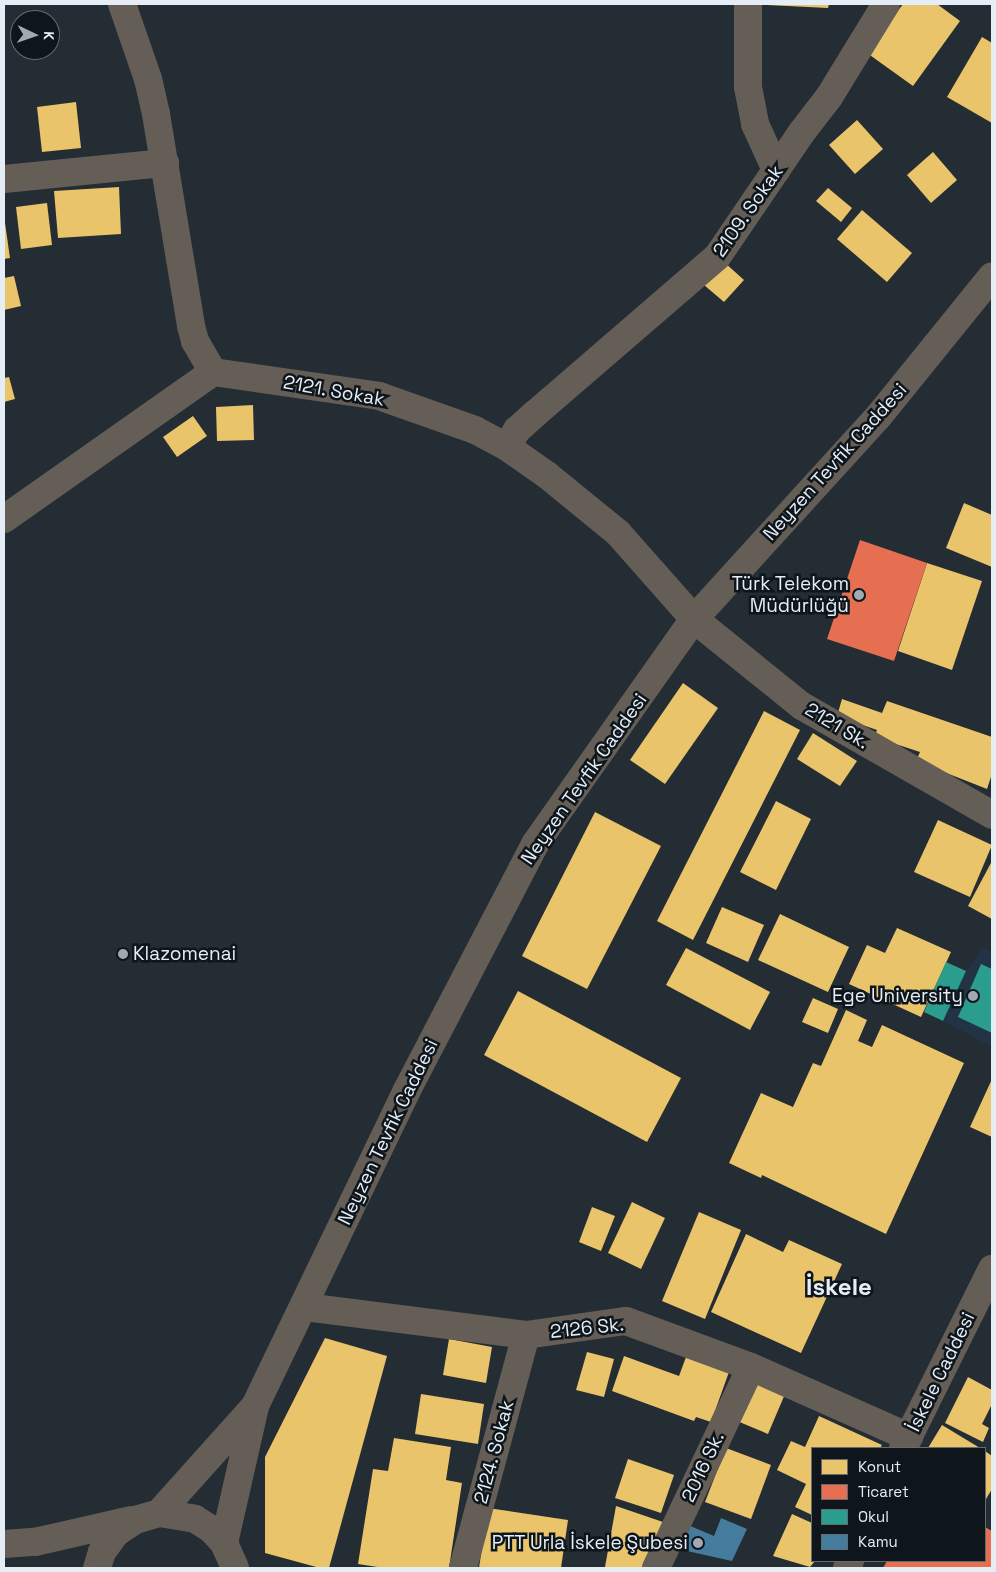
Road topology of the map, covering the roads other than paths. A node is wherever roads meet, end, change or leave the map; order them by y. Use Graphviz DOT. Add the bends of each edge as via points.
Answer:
graph roads {
  1 [pos="122,4"];
  2 [pos="748,4"];
  3 [pos="886,4"];
  4 [pos="165,162"];
  5 [pos="776,170"];
  6 [pos="4,179"];
  7 [pos="992,276"];
  8 [pos="213,372"];
  9 [pos="507,447"];
  10 [pos="4,519"];
  11 [pos="694,619"];
  12 [pos="992,815"];
  13 [pos="992,1269"];
  14 [pos="305,1307"];
  15 [pos="526,1335"];
  16 [pos="751,1366"];
  17 [pos="255,1406"];
  18 [pos="906,1442"];
  19 [pos="147,1516"];
  20 [pos="224,1542"];
  21 [pos="4,1544"];
  22 [pos="97,1568"];
  23 [pos="235,1568"];
  24 [pos="463,1568"];
  25 [pos="656,1568"];
  1 -- 4 [label="street" via="148,79"];
  2 -- 5 [label="street" via="748,88 755,124"];
  3 -- 5 [label="street, 2109. Sokak" via="830,97"];
  4 -- 6 [label="street"];
  4 -- 8 [label="street" via="191,326 195,341"];
  5 -- 9 [label="street, 2109. Sokak" via="717,256 517,430"];
  7 -- 11 [label="street, Neyzen Tevfik Caddesi" via="878,417"];
  8 -- 9 [label="street, 2121. Sokak" via="379,396 475,430"];
  8 -- 10 [label="street"];
  9 -- 11 [label="street, 2121. Sokak" via="548,475 618,533"];
  11 -- 12 [label="street, 2121 Sk." via="802,706"];
  11 -- 14 [label="street, Neyzen Tevfik Caddesi" via="535,844 406,1092"];
  13 -- 18 [label="street, İskele Caddesi"];
  14 -- 15 [label="street, 2126 Sk."];
  14 -- 17 [label="street, Neyzen Tevfik Caddesi"];
  15 -- 16 [label="street, 2126 Sk." via="626,1321"];
  15 -- 24 [label="street, 2124. Sokak"];
  16 -- 18 [label="street, 2126 Sk."];
  16 -- 25 [label="street, 2016 Sk."];
  17 -- 19 [label="street"];
  17 -- 20 [label="street"];
  19 -- 20 [label="street" via="196,1519"];
  19 -- 21 [label="street" via="35,1542"];
  19 -- 22 [label="street" via="116,1533 102,1552"];
  20 -- 23 [label="street"];
}
